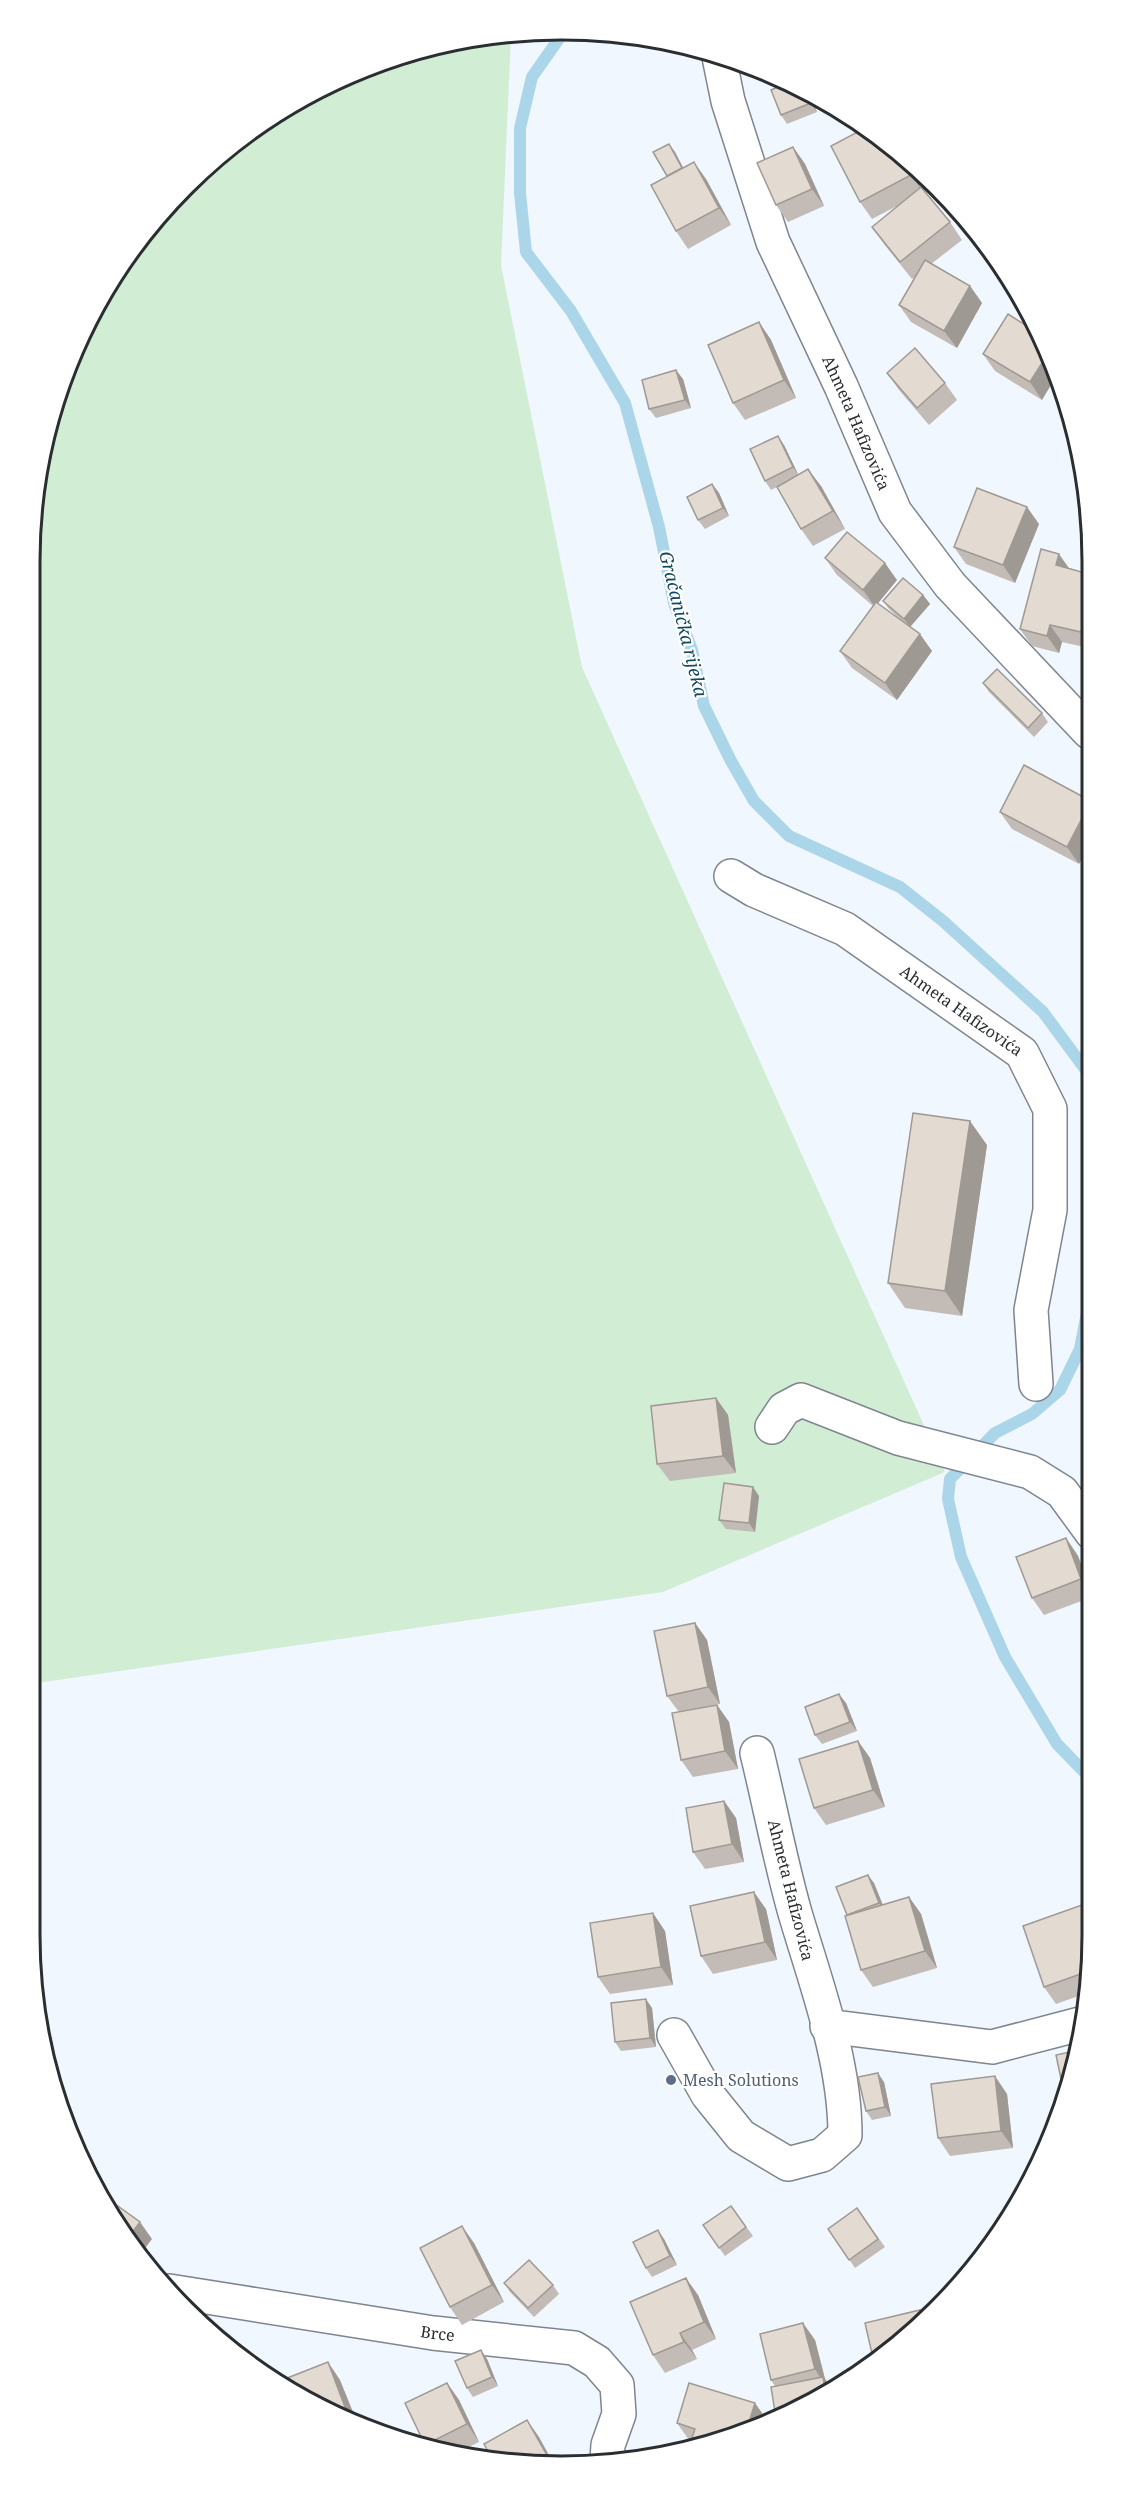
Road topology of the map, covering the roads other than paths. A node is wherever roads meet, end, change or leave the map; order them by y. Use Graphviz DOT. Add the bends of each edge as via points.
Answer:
graph roads {
  1 [pos="721,65"];
  2 [pos="1082,725"];
  3 [pos="731,876"];
  4 [pos="1036,1384"];
  5 [pos="772,1427"];
  6 [pos="1082,1519"];
  7 [pos="757,1753"];
  8 [pos="827,2026"];
  9 [pos="1074,2026"];
  10 [pos="674,2035"];
  11 [pos="184,2293"];
  12 [pos="608,2453"];
  1 -- 2 [label="street, Ahmeta Hafizovića" via="728,102 773,242 895,512 950,585"];
  3 -- 4 [label="street, Ahmeta Hafizovića" via="845,929 1022,1053 1050,1109 1050,1210 1031,1311"];
  5 -- 6 [label="street" via="784,1409 801,1400 898,1438 1030,1472 1062,1492"];
  7 -- 8 [label="street, Ahmeta Hafizovića" via="791,1899"];
  8 -- 9 [label="street" via="992,2047"];
  8 -- 10 [label="street, Ahmeta Hafizovića" via="845,2109 845,2135 822,2154 788,2164 741,2136 708,2095"];
  11 -- 12 [label="street, Brce" via="434,2333 574,2348 597,2362 617,2385 619,2414"];
}
